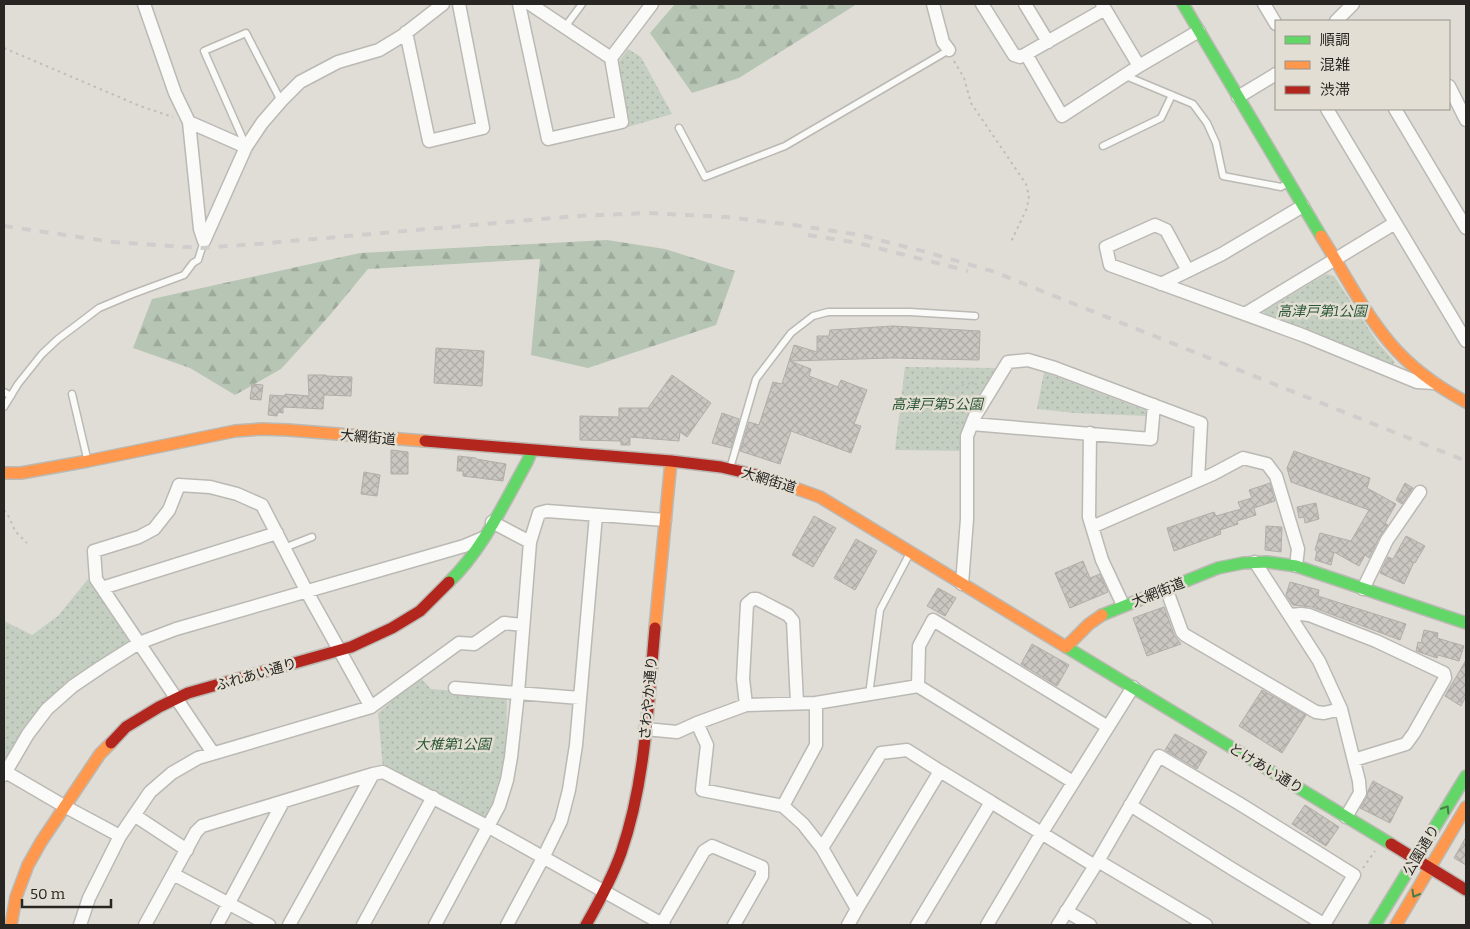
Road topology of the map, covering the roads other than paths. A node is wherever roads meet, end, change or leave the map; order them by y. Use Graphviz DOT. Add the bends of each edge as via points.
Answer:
graph roads {
  1 [pos="144,4"];
  2 [pos="443,4"];
  3 [pos="459,4"];
  4 [pos="519,4"];
  5 [pos="530,4"];
  6 [pos="582,4"];
  7 [pos="652,4"];
  8 [pos="933,4"];
  9 [pos="982,4"];
  10 [pos="1025,4"];
  11 [pos="1183,4"];
  12 [pos="1264,4"];
  13 [pos="1353,4"];
  14 [pos="1104,6"];
  15 [pos="1340,13"];
  16 [pos="1275,22"];
  17 [pos="565,27"];
  18 [pos="1199,30"];
  19 [pos="406,32"];
  20 [pos="1048,42"];
  21 [pos="949,50"];
  22 [pos="1026,54"];
  23 [pos="611,58"];
  24 [pos="1140,66"];
  25 [pos="1125,75"];
  26 [pos="1275,75"];
  27 [pos="1450,88"];
  28 [pos="1172,94"];
  29 [pos="1238,97"];
  30 [pos="281,101"];
  31 [pos="1328,110"];
  32 [pos="1396,110"];
  33 [pos="1466,120"];
  34 [pos="189,122"];
  35 [pos="679,128"];
  36 [pos="1103,146"];
  37 [pos="246,147"];
  38 [pos="1289,182"];
  39 [pos="1303,206"];
  40 [pos="1396,223"];
  41 [pos="1466,228"];
  42 [pos="204,241"];
  43 [pos="1336,258"];
  44 [pos="1188,270"];
  45 [pos="1161,284"];
  46 [pos="1245,314"];
  47 [pos="975,316"];
  48 [pos="1466,341"];
  49 [pos="1434,382"];
  50 [pos="4,392"];
  51 [pos="72,394"];
  52 [pos="11,396"];
  53 [pos="1466,402"];
  54 [pos="1154,405"];
  55 [pos="4,407"];
  56 [pos="971,426"];
  57 [pos="1090,433"];
  58 [pos="532,450"];
  59 [pos="88,461"];
  60 [pos="671,461"];
  61 [pos="730,468"];
  62 [pos="4,473"];
  63 [pos="1198,480"];
  64 [pos="1420,492"];
  65 [pos="596,515"];
  66 [pos="665,520"];
  67 [pos="492,522"];
  68 [pos="1092,527"];
  69 [pos="277,533"];
  70 [pos="312,537"];
  71 [pos="484,538"];
  72 [pos="530,542"];
  73 [pos="284,548"];
  74 [pos="910,552"];
  75 [pos="1255,562"];
  76 [pos="1296,566"];
  77 [pos="962,584"];
  78 [pos="102,588"];
  79 [pos="1166,588"];
  80 [pos="1363,589"];
  81 [pos="307,592"];
  82 [pos="1123,606"];
  83 [pos="1290,615"];
  84 [pos="1466,623"];
  85 [pos="522,624"];
  86 [pos="139,643"];
  87 [pos="1066,647"];
  88 [pos="340,650"];
  89 [pos="918,686"];
  90 [pos="1133,687"];
  91 [pos="455,688"];
  92 [pos="518,693"];
  93 [pos="869,695"];
  94 [pos="580,698"];
  95 [pos="176,699"];
  96 [pos="798,703"];
  97 [pos="816,703"];
  98 [pos="746,705"];
  99 [pos="371,707"];
  100 [pos="1341,709"];
  101 [pos="697,723"];
  102 [pos="1108,727"];
  103 [pos="645,729"];
  104 [pos="213,753"];
  105 [pos="1354,760"];
  106 [pos="940,771"];
  107 [pos="4,773"];
  108 [pos="372,774"];
  109 [pos="1466,776"];
  110 [pos="1073,782"];
  111 [pos="433,797"];
  112 [pos="283,802"];
  113 [pos="991,802"];
  114 [pos="1130,805"];
  115 [pos="64,806"];
  116 [pos="783,806"];
  117 [pos="1466,807"];
  118 [pos="134,815"];
  119 [pos="1346,817"];
  120 [pos="489,828"];
  121 [pos="1041,834"];
  122 [pos="120,836"];
  123 [pos="822,848"];
  124 [pos="186,850"];
  125 [pos="544,858"];
  126 [pos="1415,859"];
  127 [pos="1097,864"];
  128 [pos="1430,868"];
  129 [pos="173,874"];
  130 [pos="1466,890"];
  131 [pos="604,892"];
  132 [pos="228,904"];
  133 [pos="857,909"];
  134 [pos="1066,911"];
  135 [pos="11,925"];
  136 [pos="80,925"];
  137 [pos="145,925"];
  138 [pos="217,925"];
  139 [pos="269,925"];
  140 [pos="290,925"];
  141 [pos="363,925"];
  142 [pos="435,925"];
  143 [pos="507,925"];
  144 [pos="586,925"];
  145 [pos="662,925"];
  146 [pos="734,925"];
  147 [pos="848,925"];
  148 [pos="917,925"];
  149 [pos="987,925"];
  150 [pos="1058,925"];
  151 [pos="1090,925"];
  152 [pos="1206,925"];
  153 [pos="1324,925"];
  154 [pos="1375,925"];
  155 [pos="1396,925"];
  1 -- 34 [label="street" via="175,93"];
  2 -- 19 [label="street"];
  3 -- 19 [label="street" via="483,128 429,141"];
  4 -- 23 [label="street" via="548,138 622,122"];
  5 -- 17 [label="street"];
  6 -- 17 [label="lane"];
  7 -- 23 [label="street"];
  8 -- 21 [label="street" via="943,42"];
  9 -- 22 [label="street" via="1014,55"];
  10 -- 20 [label="street"];
  11 -- 18 [label="street"];
  12 -- 16 [label="street"];
  13 -- 15 [label="street"];
  14 -- 20 [label="street"];
  14 -- 24 [label="street"];
  17 -- 23 [label="street"];
  18 -- 24 [label="street"];
  18 -- 29 [label="street"];
  19 -- 30 [label="street" via="379,50 338,62 300,82"];
  20 -- 22 [label="street"];
  21 -- 35 [label="lane" via="785,146 705,177"];
  22 -- 25 [label="street" via="1062,116"];
  24 -- 25 [label="street"];
  25 -- 28 [label="lane"];
  26 -- 29 [label="street"];
  27 -- 33 [label="street"];
  28 -- 36 [label="lane" via="1161,118"];
  28 -- 38 [label="lane" via="1193,104 1207,124 1216,143 1223,176 1281,187"];
  29 -- 38 [label="street"];
  30 -- 37 [label="street"];
  30 -- 37 [label="lane" via="246,33 204,51"];
  31 -- 40 [label="street"];
  32 -- 41 [label="street"];
  34 -- 37 [label="street"];
  34 -- 42 [label="street"];
  37 -- 42 [label="street"];
  38 -- 39 [label="street"];
  39 -- 43 [label="street"];
  39 -- 44 [label="street" via="1222,254"];
  40 -- 43 [label="street"];
  40 -- 48 [label="street"];
  42 -- 52 [label="lane" via="198,260 184,275 99,308 58,339 42,354"];
  43 -- 46 [label="street"];
  43 -- 49 [label="street" via="1391,344"];
  44 -- 45 [label="street"];
  44 -- 45 [label="street" via="1166,230 1155,225 1106,247 1110,265"];
  45 -- 46 [label="street"];
  46 -- 49 [label="street" via="1417,382"];
  47 -- 61 [label="lane" via="828,312 812,316 791,333 756,379"];
  49 -- 53 [label="street"];
  50 -- 52 [label="lane"];
  51 -- 59 [label="lane"];
  52 -- 55 [label="lane"];
  54 -- 56 [label="street" via="1028,360 1008,362"];
  54 -- 57 [label="street" via="1151,439"];
  54 -- 63 [label="street" via="1201,423"];
  56 -- 57 [label="street"];
  56 -- 77 [label="street" via="967,436 967,519"];
  57 -- 68 [label="street" via="1089,517"];
  58 -- 59 [label="street, 大網街道" via="262,430 236,431"];
  58 -- 60 [label="street, 大網街道"];
  58 -- 67 [label="street, ふれあい通り"];
  59 -- 62 [label="street, 大網街道" via="22,473"];
  60 -- 61 [label="street, 大網街道"];
  60 -- 66 [label="street, さわやか通り"];
  61 -- 74 [label="street, 大網街道" via="820,497"];
  63 -- 68 [label="street"];
  63 -- 76 [label="street" via="1243,458 1267,464 1276,476 1298,549"];
  64 -- 80 [label="street" via="1387,540"];
  65 -- 66 [label="street"];
  65 -- 72 [label="street" via="539,513"];
  65 -- 94 [label="street"];
  66 -- 103 [label="street, さわやか通り"];
  67 -- 71 [label="street, ふれあい通り"];
  67 -- 72 [label="street"];
  68 -- 82 [label="street" via="1102,560"];
  69 -- 73 [label="street"];
  69 -- 78 [label="street"];
  69 -- 78 [label="street" via="262,505 210,487 179,485 169,510 154,529 94,551 96,579"];
  70 -- 73 [label="lane"];
  71 -- 81 [label="street"];
  71 -- 88 [label="street, ふれあい通り" via="452,580 420,611 392,628"];
  72 -- 85 [label="street"];
  73 -- 81 [label="street"];
  74 -- 77 [label="street, 大網街道"];
  74 -- 93 [label="lane" via="880,610"];
  75 -- 76 [label="street, 大網街道"];
  75 -- 79 [label="street, 大網街道" via="1218,568"];
  75 -- 83 [label="street"];
  76 -- 80 [label="street, 大網街道"];
  77 -- 87 [label="street, 大網街道"];
  78 -- 86 [label="street"];
  79 -- 82 [label="street, 大網街道"];
  79 -- 100 [label="street" via="1185,635 1316,712"];
  80 -- 84 [label="street, 大網街道"];
  81 -- 86 [label="street" via="176,629"];
  81 -- 88 [label="street"];
  82 -- 87 [label="street, 大網街道" via="1104,613"];
  83 -- 100 [label="street" via="1319,661"];
  83 -- 105 [label="street" via="1318,618 1444,673 1445,678 1406,744"];
  85 -- 92 [label="street"];
  85 -- 99 [label="street" via="504,623 474,644 459,643"];
  86 -- 95 [label="street"];
  86 -- 107 [label="street" via="101,666 47,708"];
  87 -- 90 [label="street, とけあい通り"];
  88 -- 95 [label="street, ふれあい通り"];
  88 -- 99 [label="street"];
  89 -- 93 [label="street"];
  89 -- 102 [label="street" via="919,646 933,620"];
  89 -- 110 [label="street"];
  90 -- 102 [label="street"];
  90 -- 119 [label="street, とけあい通り"];
  91 -- 92 [label="street"];
  92 -- 94 [label="street"];
  92 -- 120 [label="street" via="507,780"];
  93 -- 97 [label="street"];
  94 -- 125 [label="street" via="569,790 561,821"];
  95 -- 104 [label="street"];
  95 -- 115 [label="street, ふれあい通り" via="126,727 100,754"];
  96 -- 97 [label="street"];
  96 -- 98 [label="street"];
  96 -- 98 [label="street" via="793,621 788,615 753,598 747,604 746,613 742,679"];
  97 -- 116 [label="street" via="816,745"];
  98 -- 101 [label="street"];
  99 -- 104 [label="street"];
  100 -- 105 [label="street"];
  101 -- 103 [label="street" via="677,732"];
  101 -- 116 [label="street" via="707,745 702,790"];
  102 -- 110 [label="street"];
  103 -- 131 [label="street, さわやか通り" via="634,812"];
  104 -- 118 [label="street" via="172,773 150,792"];
  105 -- 119 [label="street" via="1360,793"];
  106 -- 113 [label="street"];
  106 -- 123 [label="street" via="907,750 881,752"];
  106 -- 133 [label="street"];
  107 -- 115 [label="street"];
  108 -- 111 [label="street" via="383,772"];
  108 -- 112 [label="street"];
  108 -- 140 [label="street"];
  126 -- 109 [label="street, 公園通り, one-way"];
  110 -- 121 [label="street"];
  111 -- 120 [label="street"];
  111 -- 141 [label="street"];
  112 -- 124 [label="street" via="202,826"];
  112 -- 132 [label="street"];
  113 -- 121 [label="street"];
  113 -- 148 [label="street"];
  114 -- 127 [label="street"];
  114 -- 153 [label="street"];
  114 -- 153 [label="street" via="1159,756 1249,809 1354,875"];
  115 -- 122 [label="street"];
  115 -- 135 [label="street, ふれあい通り" via="28,865 16,897"];
  116 -- 123 [label="street"];
  117 -- 128 [label="street, 公園通り"];
  118 -- 122 [label="street"];
  118 -- 124 [label="street"];
  119 -- 126 [label="street, とけあい通り"];
  120 -- 125 [label="street"];
  120 -- 142 [label="street"];
  121 -- 127 [label="street"];
  121 -- 149 [label="street"];
  122 -- 136 [label="street" via="89,898"];
  123 -- 133 [label="street"];
  124 -- 129 [label="street"];
  125 -- 131 [label="street"];
  125 -- 143 [label="street"];
  126 -- 128 [label="street, とけあい通り"];
  126 -- 154 [label="street, 公園通り"];
  127 -- 134 [label="street"];
  127 -- 152 [label="street"];
  128 -- 130 [label="street, とけあい通り"];
  128 -- 155 [label="street, 公園通り, one-way"];
  129 -- 132 [label="street"];
  129 -- 137 [label="street"];
  131 -- 144 [label="street, さわやか通り"];
  131 -- 145 [label="street"];
  132 -- 138 [label="street"];
  132 -- 139 [label="street"];
  133 -- 147 [label="street"];
  134 -- 150 [label="street"];
  134 -- 151 [label="street"];
  145 -- 146 [label="street" via="704,851 712,846 762,867 762,876"];
}
